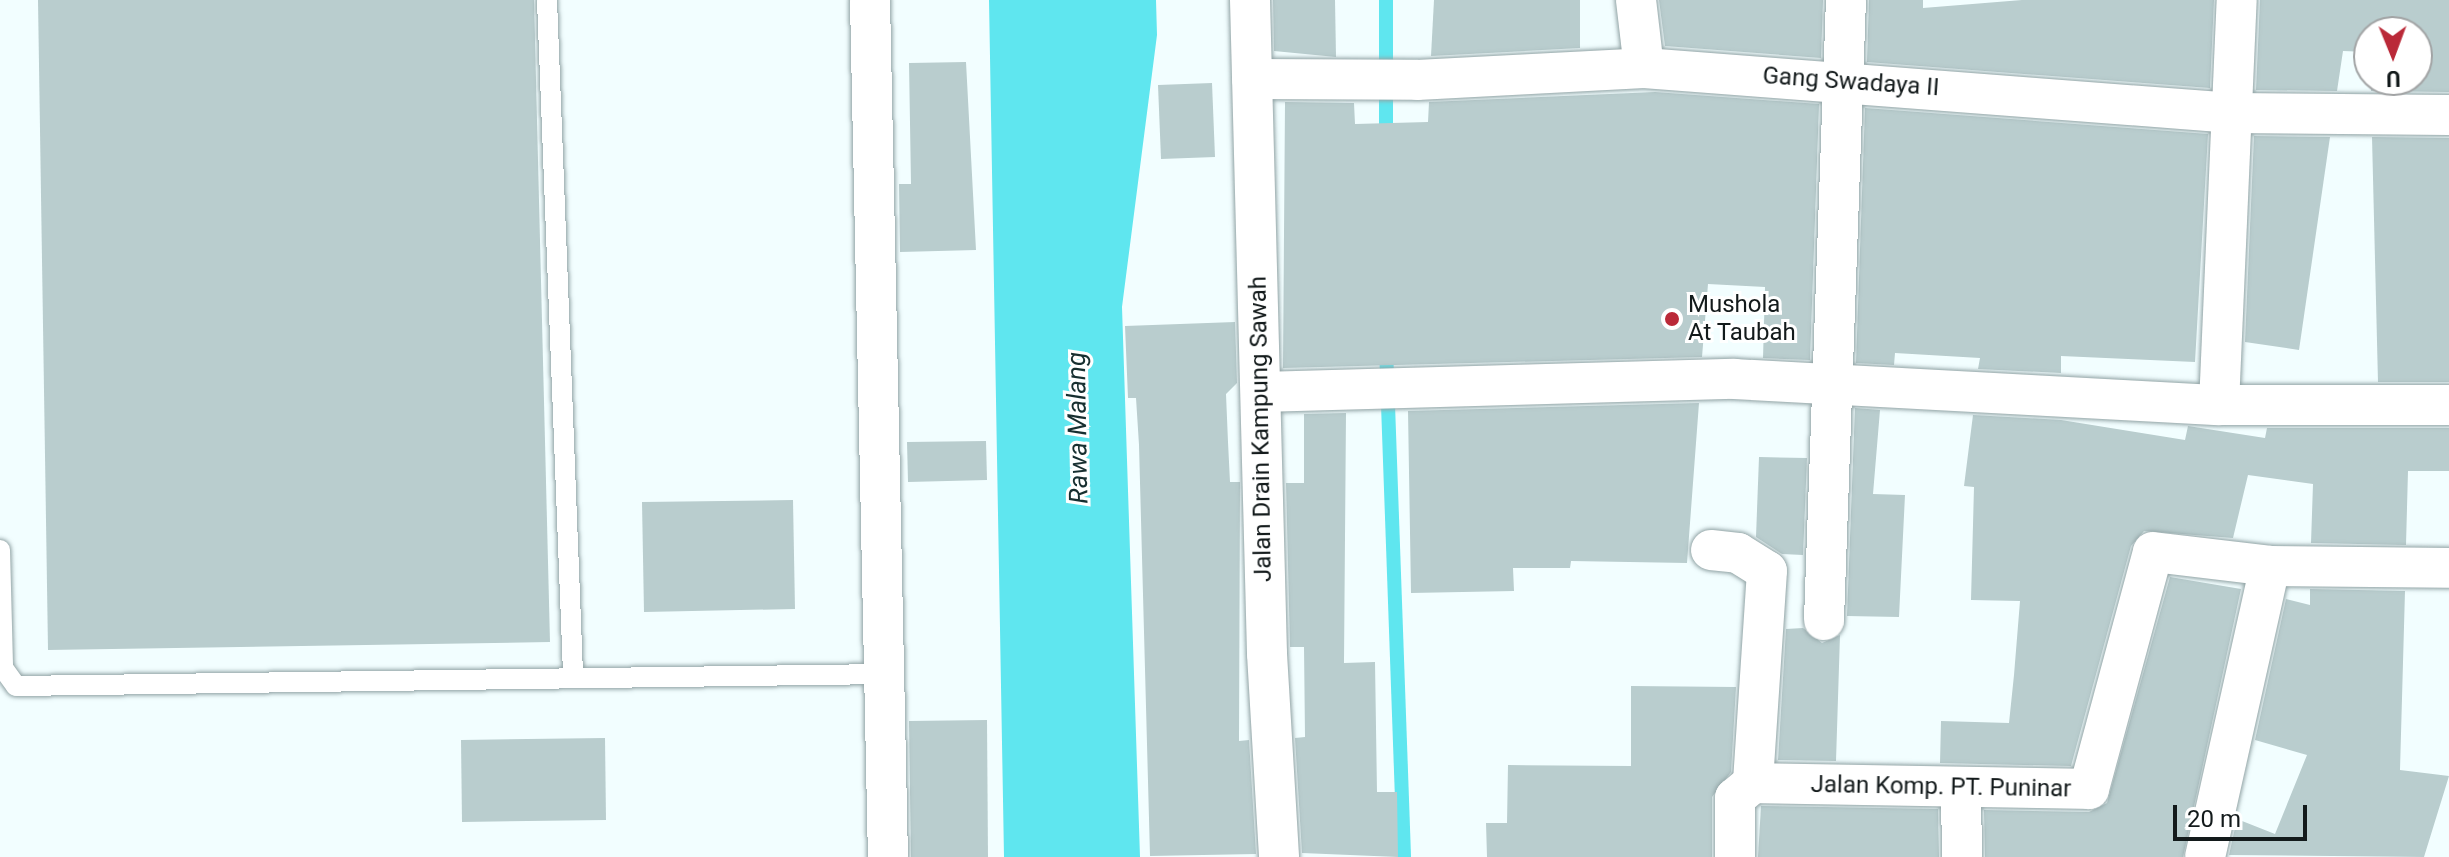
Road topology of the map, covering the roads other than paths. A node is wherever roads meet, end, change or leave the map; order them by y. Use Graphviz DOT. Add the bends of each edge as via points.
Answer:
graph roads {
  1 [pos="547,0"];
  2 [pos="870,0"];
  3 [pos="1250,0"];
  4 [pos="1636,0"];
  5 [pos="1846,0"];
  6 [pos="2237,0"];
  7 [pos="1644,68"];
  8 [pos="1252,79"];
  9 [pos="1840,82"];
  10 [pos="2233,113"];
  11 [pos="2449,115"];
  12 [pos="1836,384"];
  13 [pos="1261,392"];
  14 [pos="2219,405"];
  15 [pos="2449,405"];
  16 [pos="0,550"];
  17 [pos="1711,550"];
  18 [pos="2270,566"];
  19 [pos="2449,568"];
  20 [pos="1824,620"];
  21 [pos="573,674"];
  22 [pos="884,674"];
  23 [pos="1961,788"];
  24 [pos="1744,790"];
  25 [pos="888,857"];
  26 [pos="1279,857"];
  27 [pos="1735,857"];
  28 [pos="1962,857"];
  29 [pos="2205,857"];
  1 -- 21 [label="lane"];
  2 -- 22 [label="street"];
  3 -- 8 [label="street, Jalan Drain Kampung Sawah"];
  4 -- 7 [label="street"];
  5 -- 9 [label="street"];
  6 -- 10 [label="street"];
  7 -- 8 [label="street, Gang Swadaya II" via="1417,80"];
  7 -- 9 [label="street, Gang Swadaya II"];
  8 -- 13 [label="street, Jalan Drain Kampung Sawah"];
  9 -- 10 [label="street, Gang Swadaya II"];
  9 -- 12 [label="street"];
  10 -- 11 [label="street, Gang Swadaya II"];
  10 -- 14 [label="street"];
  12 -- 13 [label="street" via="1734,379"];
  12 -- 14 [label="street"];
  12 -- 20 [label="street"];
  13 -- 26 [label="street, Jalan Drain Kampung Sawah"];
  14 -- 15 [label="street"];
  16 -- 21 [label="lane" via="3,668 16,686"];
  17 -- 24 [label="street" via="1738,553 1767,571"];
  18 -- 19 [label="street, Jalan Komp. PT. Puninar"];
  18 -- 23 [label="street, Jalan Komp. PT. Puninar" via="2153,552 2095,783 2080,792"];
  18 -- 29 [label="street"];
  21 -- 22 [label="lane"];
  22 -- 25 [label="street"];
  23 -- 24 [label="street, Jalan Komp. PT. Puninar"];
  23 -- 28 [label="street"];
  24 -- 27 [label="street"];
}
